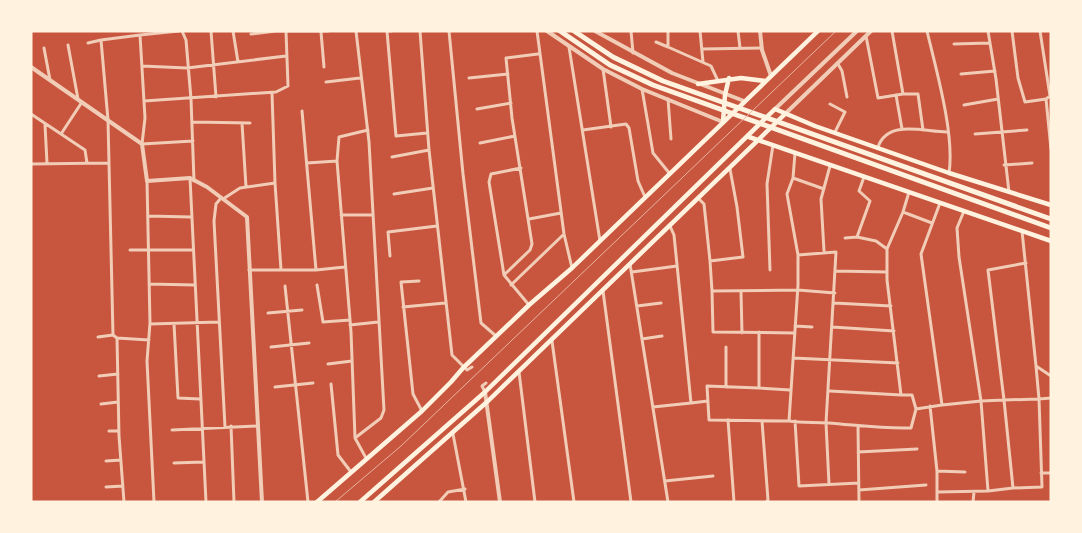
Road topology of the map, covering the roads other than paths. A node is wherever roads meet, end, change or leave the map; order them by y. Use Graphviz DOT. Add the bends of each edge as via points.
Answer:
graph roads {
  1 [pos="180,31"];
  2 [pos="210,31"];
  3 [pos="232,31"];
  4 [pos="286,31"];
  5 [pos="328,31"];
  6 [pos="356,31"];
  7 [pos="389,31"];
  8 [pos="420,31"];
  9 [pos="449,31"];
  10 [pos="537,31"];
  11 [pos="547,31"];
  12 [pos="560,31"];
  13 [pos="574,31"];
  14 [pos="595,31"];
  15 [pos="631,31"];
  16 [pos="668,31"];
  17 [pos="700,31"];
  18 [pos="738,31"];
  19 [pos="818,31"];
  20 [pos="857,31"];
  21 [pos="871,31"];
  22 [pos="892,31"];
  23 [pos="927,31"];
  24 [pos="988,31"];
  25 [pos="1012,31"];
  26 [pos="1040,31"];
  27 [pos="321,32"];
  28 [pos="762,32"];
  29 [pos="251,34"];
  30 [pos="140,35"];
  31 [pos="866,36"];
  32 [pos="101,40"];
  33 [pos="656,42"];
  34 [pos="88,43"];
  35 [pos="989,43"];
  36 [pos="954,44"];
  37 [pos="68,45"];
  38 [pos="569,47"];
  39 [pos="668,47"];
  40 [pos="44,48"];
  41 [pos="740,48"];
  42 [pos="762,48"];
  43 [pos="702,49"];
  44 [pos="538,54"];
  45 [pos="633,54"];
  46 [pos="286,56"];
  47 [pos="238,62"];
  48 [pos="704,63"];
  49 [pos="838,64"];
  50 [pos="214,65"];
  51 [pos="142,66"];
  52 [pos="31,67"];
  53 [pos="324,67"];
  54 [pos="188,68"];
  55 [pos="603,69"];
  56 [pos="995,70"];
  57 [pos="508,74"];
  58 [pos="961,74"];
  59 [pos="771,76"];
  60 [pos="360,78"];
  61 [pos="469,78"];
  62 [pos="729,78"];
  63 [pos="50,80"];
  64 [pos="718,81"];
  65 [pos="765,81"];
  66 [pos="326,82"];
  67 [pos="698,84"];
  68 [pos="642,89"];
  69 [pos="272,93"];
  70 [pos="903,94"];
  71 [pos="725,95"];
  72 [pos="896,95"];
  73 [pos="216,97"];
  74 [pos="847,97"];
  75 [pos="191,99"];
  76 [pos="668,99"];
  77 [pos="998,99"];
  78 [pos="1046,99"];
  79 [pos="80,101"];
  80 [pos="144,101"];
  81 [pos="744,101"];
  82 [pos="511,103"];
  83 [pos="830,104"];
  84 [pos="964,105"];
  85 [pos="477,109"];
  86 [pos="775,109"];
  87 [pos="302,111"];
  88 [pos="31,114"];
  89 [pos="785,114"];
  90 [pos="108,120"];
  91 [pos="192,122"];
  92 [pos="723,122"];
  93 [pos="242,123"];
  94 [pos="250,123"];
  95 [pos="45,124"];
  96 [pos="611,127"];
  97 [pos="368,130"];
  98 [pos="583,130"];
  99 [pos="902,130"];
  100 [pos="923,130"];
  101 [pos="1027,130"];
  102 [pos="836,132"];
  103 [pos="947,132"];
  104 [pos="427,133"];
  105 [pos="1002,133"];
  106 [pos="61,134"];
  107 [pos="975,134"];
  108 [pos="515,136"];
  109 [pos="749,137"];
  110 [pos="671,139"];
  111 [pos="760,140"];
  112 [pos="193,142"];
  113 [pos="480,143"];
  114 [pos="142,144"];
  115 [pos="774,145"];
  116 [pos="878,146"];
  117 [pos="1051,149"];
  118 [pos="428,150"];
  119 [pos="795,153"];
  120 [pos="392,157"];
  121 [pos="337,161"];
  122 [pos="47,163"];
  123 [pos="87,163"];
  124 [pos="108,163"];
  125 [pos="307,163"];
  126 [pos="1032,163"];
  127 [pos="31,164"];
  128 [pos="1004,165"];
  129 [pos="830,166"];
  130 [pos="521,168"];
  131 [pos="730,169"];
  132 [pos="949,173"];
  133 [pos="670,174"];
  134 [pos="864,177"];
  135 [pos="793,178"];
  136 [pos="192,179"];
  137 [pos="147,181"];
  138 [pos="275,183"];
  139 [pos="246,187"];
  140 [pos="433,188"];
  141 [pos="824,189"];
  142 [pos="909,192"];
  143 [pos="1009,192"];
  144 [pos="394,194"];
  145 [pos="646,198"];
  146 [pos="698,198"];
  147 [pos="222,199"];
  148 [pos="940,203"];
  149 [pos="1051,205"];
  150 [pos="964,211"];
  151 [pos="902,212"];
  152 [pos="561,213"];
  153 [pos="341,215"];
  154 [pos="372,215"];
  155 [pos="148,216"];
  156 [pos="191,218"];
  157 [pos="529,219"];
  158 [pos="1051,219"];
  159 [pos="932,223"];
  160 [pos="669,225"];
  161 [pos="437,226"];
  162 [pos="1051,228"];
  163 [pos="1022,231"];
  164 [pos="564,234"];
  165 [pos="857,237"];
  166 [pos="846,238"];
  167 [pos="600,241"];
  168 [pos="1051,241"];
  169 [pos="130,250"];
  170 [pos="148,250"];
  171 [pos="193,250"];
  172 [pos="887,250"];
  173 [pos="824,251"];
  174 [pos="798,255"];
  175 [pos="390,256"];
  176 [pos="710,261"];
  177 [pos="1026,263"];
  178 [pos="630,264"];
  179 [pos="677,266"];
  180 [pos="345,267"];
  181 [pos="572,268"];
  182 [pos="250,270"];
  183 [pos="281,270"];
  184 [pos="316,270"];
  185 [pos="770,270"];
  186 [pos="835,271"];
  187 [pos="632,272"];
  188 [pos="887,272"];
  189 [pos="504,275"];
  190 [pos="419,280"];
  191 [pos="149,284"];
  192 [pos="194,285"];
  193 [pos="317,285"];
  194 [pos="512,285"];
  195 [pos="285,286"];
  196 [pos="798,290"];
  197 [pos="603,291"];
  198 [pos="712,291"];
  199 [pos="741,292"];
  200 [pos="835,294"];
  201 [pos="445,303"];
  202 [pos="661,303"];
  203 [pos="834,303"];
  204 [pos="529,305"];
  205 [pos="637,306"];
  206 [pos="891,306"];
  207 [pos="403,307"];
  208 [pos="302,310"];
  209 [pos="287,311"];
  210 [pos="268,313"];
  211 [pos="350,320"];
  212 [pos="220,322"];
  213 [pos="378,322"];
  214 [pos="196,323"];
  215 [pos="150,324"];
  216 [pos="174,324"];
  217 [pos="350,325"];
  218 [pos="795,326"];
  219 [pos="812,327"];
  220 [pos="832,327"];
  221 [pos="894,331"];
  222 [pos="759,332"];
  223 [pos="742,333"];
  224 [pos="795,334"];
  225 [pos="113,335"];
  226 [pos="496,336"];
  227 [pos="662,336"];
  228 [pos="98,337"];
  229 [pos="117,338"];
  230 [pos="642,339"];
  231 [pos="148,340"];
  232 [pos="552,340"];
  233 [pos="309,344"];
  234 [pos="291,345"];
  235 [pos="271,347"];
  236 [pos="726,347"];
  237 [pos="526,353"];
  238 [pos="793,358"];
  239 [pos="531,359"];
  240 [pos="831,359"];
  241 [pos="352,361"];
  242 [pos="898,363"];
  243 [pos="328,364"];
  244 [pos="1036,366"];
  245 [pos="472,367"];
  246 [pos="462,368"];
  247 [pos="519,371"];
  248 [pos="118,374"];
  249 [pos="99,376"];
  250 [pos="1051,376"];
  251 [pos="313,383"];
  252 [pos="486,383"];
  253 [pos="295,384"];
  254 [pos="331,384"];
  255 [pos="276,387"];
  256 [pos="726,387"];
  257 [pos="759,388"];
  258 [pos="790,390"];
  259 [pos="830,391"];
  260 [pos="485,392"];
  261 [pos="901,395"];
  262 [pos="1051,398"];
  263 [pos="200,399"];
  264 [pos="1039,399"];
  265 [pos="1004,400"];
  266 [pos="488,401"];
  267 [pos="708,401"];
  268 [pos="118,402"];
  269 [pos="691,402"];
  270 [pos="981,402"];
  271 [pos="100,404"];
  272 [pos="942,405"];
  273 [pos="930,406"];
  274 [pos="653,407"];
  275 [pos="916,409"];
  276 [pos="422,411"];
  277 [pos="728,420"];
  278 [pos="762,420"];
  279 [pos="789,420"];
  280 [pos="795,422"];
  281 [pos="826,423"];
  282 [pos="225,426"];
  283 [pos="231,426"];
  284 [pos="258,426"];
  285 [pos="858,426"];
  286 [pos="201,429"];
  287 [pos="172,430"];
  288 [pos="109,431"];
  289 [pos="119,431"];
  290 [pos="453,434"];
  291 [pos="356,438"];
  292 [pos="917,449"];
  293 [pos="858,452"];
  294 [pos="366,458"];
  295 [pos="121,460"];
  296 [pos="106,461"];
  297 [pos="203,462"];
  298 [pos="174,463"];
  299 [pos="937,471"];
  300 [pos="351,472"];
  301 [pos="965,472"];
  302 [pos="1042,473"];
  303 [pos="1051,473"];
  304 [pos="713,476"];
  305 [pos="666,481"];
  306 [pos="859,483"];
  307 [pos="829,484"];
  308 [pos="123,486"];
  309 [pos="926,486"];
  310 [pos="106,487"];
  311 [pos="1013,488"];
  312 [pos="465,489"];
  313 [pos="859,490"];
  314 [pos="988,491"];
  315 [pos="938,492"];
  316 [pos="974,492"];
  317 [pos="124,502"];
  318 [pos="154,502"];
  319 [pos="206,502"];
  320 [pos="234,502"];
  321 [pos="262,502"];
  322 [pos="308,502"];
  323 [pos="317,502"];
  324 [pos="360,502"];
  325 [pos="374,502"];
  326 [pos="438,502"];
  327 [pos="466,502"];
  328 [pos="500,502"];
  329 [pos="535,502"];
  330 [pos="574,502"];
  331 [pos="631,502"];
  332 [pos="668,502"];
  333 [pos="734,502"];
  334 [pos="766,502"];
  335 [pos="859,502"];
  336 [pos="937,502"];
  337 [pos="974,502"];
  1 -- 30 [label="street"];
  1 -- 54 [label="street" via="186,40"];
  2 -- 50 [label="street"];
  3 -- 47 [label="street"];
  4 -- 27 [label="street"];
  4 -- 29 [label="street"];
  4 -- 46 [label="street"];
  5 -- 27 [label="street"];
  6 -- 60 [label="street"];
  7 -- 104 [label="street" via="396,136"];
  8 -- 104 [label="street"];
  9 -- 226 [label="street" via="462,174 481,323"];
  10 -- 44 [label="street"];
  11 -- 38 [label="street"];
  12 -- 162 [label="highway" via="610,65 653,85"];
  13 -- 158 [label="highway" via="613,57 663,81"];
  14 -- 45 [label="street"];
  15 -- 45 [label="street"];
  16 -- 39 [label="street"];
  17 -- 43 [label="street"];
  18 -- 41 [label="street"];
  19 -- 59 [label="main road"];
  20 -- 86 [label="street"];
  21 -- 31 [label="street"];
  22 -- 70 [label="street"];
  23 -- 103 [label="street"];
  24 -- 35 [label="street"];
  25 -- 78 [label="street" via="1018,78 1025,102"];
  26 -- 78 [label="street" via="1050,96"];
  27 -- 53 [label="street"];
  28 -- 42 [label="street"];
  30 -- 32 [label="street"];
  30 -- 51 [label="street"];
  31 -- 49 [label="street"];
  31 -- 72 [label="street" via="878,98"];
  32 -- 34 [label="street"];
  32 -- 90 [label="street"];
  33 -- 39 [label="street"];
  35 -- 36 [label="street"];
  35 -- 56 [label="street"];
  37 -- 79 [label="street"];
  38 -- 55 [label="street"];
  38 -- 98 [label="street"];
  39 -- 48 [label="street"];
  40 -- 63 [label="street"];
  41 -- 42 [label="street"];
  41 -- 43 [label="street"];
  42 -- 59 [label="street"];
  43 -- 48 [label="street"];
  44 -- 57 [label="street" via="506,58"];
  44 -- 152 [label="street"];
  45 -- 67 [label="street"];
  46 -- 47 [label="street"];
  46 -- 69 [label="street" via="288,86"];
  47 -- 50 [label="street"];
  48 -- 64 [label="street" via="711,66"];
  49 -- 74 [label="street"];
  49 -- 89 [label="street"];
  50 -- 54 [label="street"];
  50 -- 73 [label="street"];
  51 -- 54 [label="street"];
  51 -- 80 [label="street"];
  52 -- 63 [label="street"];
  54 -- 75 [label="street"];
  55 -- 68 [label="street"];
  55 -- 96 [label="street"];
  56 -- 58 [label="street"];
  56 -- 77 [label="street"];
  57 -- 61 [label="street"];
  57 -- 82 [label="street"];
  59 -- 65 [label="main road"];
  60 -- 66 [label="street"];
  60 -- 97 [label="street"];
  62 -- 64 [label="main road"];
  62 -- 65 [label="main road"];
  62 -- 71 [label="main road"];
  63 -- 79 [label="street"];
  64 -- 67 [label="main road"];
  65 -- 81 [label="main road"];
  67 -- 71 [label="street"];
  68 -- 76 [label="street"];
  68 -- 133 [label="street" via="653,153"];
  69 -- 73 [label="street"];
  69 -- 138 [label="street"];
  70 -- 72 [label="street"];
  70 -- 100 [label="street" via="918,94"];
  71 -- 81 [label="street"];
  71 -- 92 [label="main road"];
  72 -- 99 [label="street"];
  73 -- 75 [label="street"];
  75 -- 80 [label="street"];
  75 -- 91 [label="street"];
  76 -- 92 [label="street"];
  76 -- 110 [label="street"];
  77 -- 84 [label="street"];
  77 -- 105 [label="street"];
  78 -- 117 [label="street"];
  79 -- 90 [label="street"];
  79 -- 106 [label="street"];
  80 -- 114 [label="street"];
  81 -- 92 [label="main road"];
  82 -- 85 [label="street"];
  82 -- 108 [label="street"];
  83 -- 102 [label="street" via="844,112"];
  86 -- 89 [label="main road"];
  86 -- 109 [label="main road"];
  87 -- 125 [label="street"];
  88 -- 95 [label="street"];
  89 -- 102 [label="main road"];
  89 -- 111 [label="main road"];
  90 -- 114 [label="street"];
  90 -- 124 [label="street"];
  91 -- 93 [label="street"];
  91 -- 112 [label="street"];
  92 -- 133 [label="main road"];
  93 -- 94 [label="street"];
  93 -- 139 [label="street"];
  95 -- 106 [label="street"];
  95 -- 122 [label="street"];
  96 -- 98 [label="street"];
  96 -- 145 [label="street" via="626,124 628,128 638,181"];
  97 -- 121 [label="street" via="339,137"];
  97 -- 154 [label="street"];
  98 -- 167 [label="street"];
  99 -- 100 [label="street"];
  99 -- 116 [label="street" via="887,132"];
  100 -- 103 [label="street"];
  101 -- 105 [label="street"];
  102 -- 116 [label="main road"];
  103 -- 132 [label="street" via="951,159"];
  104 -- 118 [label="street"];
  105 -- 107 [label="street"];
  105 -- 128 [label="street"];
  106 -- 123 [label="street" via="85,150"];
  108 -- 113 [label="street"];
  108 -- 130 [label="street"];
  109 -- 111 [label="main road"];
  109 -- 237 [label="main road"];
  111 -- 115 [label="main road"];
  111 -- 131 [label="main road"];
  112 -- 114 [label="street"];
  112 -- 136 [label="street"];
  114 -- 137 [label="street"];
  115 -- 119 [label="main road"];
  115 -- 185 [label="street" via="767,184"];
  116 -- 132 [label="main road"];
  118 -- 120 [label="street"];
  118 -- 140 [label="street"];
  119 -- 129 [label="main road"];
  119 -- 135 [label="street"];
  121 -- 125 [label="street"];
  121 -- 153 [label="street"];
  122 -- 123 [label="street"];
  122 -- 127 [label="street"];
  123 -- 124 [label="street"];
  124 -- 225 [label="street"];
  125 -- 184 [label="street"];
  126 -- 128 [label="street"];
  128 -- 143 [label="street"];
  129 -- 134 [label="main road"];
  129 -- 141 [label="street"];
  130 -- 157 [label="street"];
  130 -- 189 [label="street" via="491,174 489,182"];
  131 -- 146 [label="main road"];
  131 -- 176 [label="street" via="743,257"];
  132 -- 143 [label="main road"];
  133 -- 145 [label="main road"];
  134 -- 142 [label="main road"];
  134 -- 165 [label="street" via="859,191 870,201"];
  135 -- 141 [label="street"];
  135 -- 174 [label="street" via="787,194"];
  136 -- 137 [label="street"];
  136 -- 147 [label="street"];
  136 -- 156 [label="street"];
  137 -- 155 [label="street"];
  138 -- 139 [label="street"];
  138 -- 183 [label="street"];
  139 -- 147 [label="street"];
  140 -- 144 [label="street"];
  140 -- 161 [label="street"];
  141 -- 173 [label="street" via="821,199"];
  142 -- 148 [label="main road"];
  142 -- 151 [label="street"];
  143 -- 149 [label="main road"];
  145 -- 167 [label="main road"];
  146 -- 160 [label="main road"];
  146 -- 176 [label="street" via="704,204"];
  147 -- 182 [label="street" via="247,217"];
  147 -- 212 [label="street" via="214,210"];
  148 -- 150 [label="main road"];
  148 -- 159 [label="street"];
  150 -- 163 [label="main road"];
  150 -- 270 [label="street" via="957,228 959,257"];
  151 -- 159 [label="street"];
  151 -- 172 [label="street"];
  152 -- 157 [label="street"];
  152 -- 164 [label="street"];
  153 -- 154 [label="street"];
  153 -- 180 [label="street"];
  154 -- 213 [label="street"];
  155 -- 156 [label="street"];
  155 -- 170 [label="street"];
  156 -- 171 [label="street"];
  157 -- 189 [label="street" via="530,250"];
  159 -- 272 [label="street" via="921,254"];
  160 -- 178 [label="main road"];
  160 -- 179 [label="street" via="674,235"];
  161 -- 175 [label="street" via="388,232"];
  161 -- 201 [label="street"];
  163 -- 168 [label="main road"];
  163 -- 177 [label="street"];
  164 -- 181 [label="street"];
  164 -- 194 [label="street"];
  165 -- 166 [label="street"];
  165 -- 172 [label="street" via="876,241"];
  167 -- 181 [label="main road"];
  169 -- 170 [label="street"];
  170 -- 171 [label="street"];
  170 -- 191 [label="street"];
  171 -- 192 [label="street"];
  172 -- 188 [label="street"];
  173 -- 174 [label="street"];
  173 -- 186 [label="street" via="836,252"];
  174 -- 196 [label="street"];
  176 -- 198 [label="street"];
  177 -- 244 [label="street"];
  177 -- 265 [label="street" via="988,270"];
  178 -- 187 [label="street"];
  178 -- 197 [label="main road"];
  179 -- 187 [label="street"];
  179 -- 269 [label="street"];
  180 -- 184 [label="street"];
  180 -- 211 [label="street"];
  181 -- 204 [label="main road"];
  182 -- 183 [label="street"];
  182 -- 284 [label="street"];
  183 -- 184 [label="street"];
  186 -- 188 [label="street"];
  186 -- 200 [label="street"];
  187 -- 205 [label="street"];
  188 -- 206 [label="street"];
  189 -- 194 [label="street"];
  190 -- 207 [label="street" via="401,282"];
  191 -- 192 [label="street"];
  191 -- 215 [label="street"];
  192 -- 214 [label="street"];
  193 -- 211 [label="street" via="323,322"];
  194 -- 204 [label="street"];
  195 -- 209 [label="street"];
  196 -- 199 [label="street"];
  196 -- 200 [label="street"];
  196 -- 218 [label="street"];
  197 -- 232 [label="main road"];
  197 -- 331 [label="street"];
  198 -- 199 [label="street"];
  198 -- 223 [label="street" via="713,332"];
  199 -- 223 [label="street"];
  200 -- 203 [label="street"];
  201 -- 207 [label="street"];
  201 -- 246 [label="street" via="452,355"];
  202 -- 205 [label="street"];
  203 -- 206 [label="street"];
  203 -- 220 [label="street"];
  204 -- 226 [label="main road"];
  205 -- 230 [label="street"];
  206 -- 221 [label="street"];
  207 -- 276 [label="street" via="413,394"];
  208 -- 209 [label="street"];
  209 -- 210 [label="street"];
  209 -- 234 [label="street"];
  211 -- 217 [label="street"];
  212 -- 214 [label="street"];
  212 -- 282 [label="street"];
  213 -- 217 [label="street"];
  213 -- 291 [label="street" via="384,410 381,418"];
  214 -- 216 [label="street"];
  214 -- 263 [label="street"];
  215 -- 216 [label="street"];
  215 -- 231 [label="street"];
  216 -- 263 [label="street" via="178,398"];
  217 -- 241 [label="street"];
  218 -- 219 [label="street"];
  218 -- 224 [label="street"];
  220 -- 221 [label="street"];
  220 -- 240 [label="street"];
  221 -- 242 [label="street"];
  222 -- 223 [label="street"];
  222 -- 224 [label="street"];
  222 -- 257 [label="street"];
  224 -- 238 [label="street"];
  225 -- 228 [label="street"];
  225 -- 229 [label="street"];
  226 -- 246 [label="main road"];
  227 -- 230 [label="street"];
  229 -- 231 [label="street"];
  229 -- 248 [label="street"];
  230 -- 274 [label="street"];
  231 -- 318 [label="street"];
  232 -- 239 [label="main road"];
  232 -- 330 [label="street"];
  233 -- 234 [label="street"];
  234 -- 235 [label="street"];
  234 -- 253 [label="street"];
  236 -- 256 [label="street"];
  237 -- 239 [label="main road"];
  237 -- 260 [label="main road"];
  238 -- 240 [label="street"];
  238 -- 258 [label="street"];
  239 -- 247 [label="main road"];
  240 -- 242 [label="street"];
  240 -- 259 [label="street"];
  241 -- 243 [label="street"];
  241 -- 291 [label="street"];
  242 -- 261 [label="street"];
  244 -- 250 [label="street"];
  244 -- 264 [label="street"];
  245 -- 246 [label="street" via="468,370"];
  246 -- 276 [label="main road"];
  247 -- 266 [label="main road"];
  247 -- 329 [label="street"];
  248 -- 249 [label="street"];
  248 -- 268 [label="street"];
  251 -- 253 [label="street"];
  252 -- 260 [label="street" via="482,386"];
  253 -- 255 [label="street"];
  253 -- 322 [label="street"];
  254 -- 300 [label="street" via="338,455"];
  256 -- 257 [label="street"];
  256 -- 267 [label="street" via="707,386"];
  257 -- 258 [label="street"];
  258 -- 279 [label="street"];
  259 -- 261 [label="street"];
  259 -- 281 [label="street"];
  260 -- 266 [label="street"];
  260 -- 324 [label="main road"];
  261 -- 275 [label="street" via="912,395"];
  262 -- 264 [label="street"];
  263 -- 286 [label="street"];
  264 -- 265 [label="street"];
  264 -- 302 [label="street"];
  265 -- 270 [label="street"];
  265 -- 311 [label="street"];
  266 -- 290 [label="main road"];
  266 -- 328 [label="street"];
  267 -- 269 [label="street"];
  267 -- 277 [label="street" via="709,420"];
  268 -- 271 [label="street"];
  268 -- 289 [label="street"];
  269 -- 274 [label="street"];
  270 -- 272 [label="street"];
  270 -- 314 [label="street"];
  272 -- 273 [label="street"];
  273 -- 275 [label="street"];
  273 -- 299 [label="street"];
  274 -- 305 [label="street"];
  275 -- 285 [label="street" via="911,428"];
  276 -- 294 [label="main road"];
  277 -- 278 [label="street"];
  277 -- 333 [label="street"];
  278 -- 279 [label="street"];
  278 -- 334 [label="street"];
  279 -- 280 [label="street"];
  280 -- 281 [label="street"];
  280 -- 307 [label="street" via="799,486"];
  281 -- 285 [label="street"];
  281 -- 307 [label="street"];
  282 -- 283 [label="street"];
  282 -- 286 [label="street"];
  283 -- 284 [label="street"];
  283 -- 320 [label="street"];
  284 -- 321 [label="street"];
  285 -- 293 [label="street"];
  286 -- 287 [label="street"];
  286 -- 297 [label="street"];
  288 -- 289 [label="street"];
  289 -- 295 [label="street"];
  290 -- 312 [label="street"];
  290 -- 325 [label="main road"];
  291 -- 294 [label="street"];
  292 -- 293 [label="street"];
  293 -- 306 [label="street"];
  294 -- 300 [label="main road"];
  295 -- 296 [label="street"];
  295 -- 308 [label="street"];
  297 -- 298 [label="street"];
  297 -- 319 [label="street"];
  299 -- 301 [label="street"];
  299 -- 315 [label="street"];
  300 -- 323 [label="main road"];
  302 -- 303 [label="street"];
  302 -- 311 [label="street" via="1042,487"];
  304 -- 305 [label="street"];
  305 -- 332 [label="street"];
  306 -- 307 [label="street"];
  306 -- 313 [label="street"];
  308 -- 310 [label="street"];
  308 -- 317 [label="street"];
  309 -- 313 [label="street"];
  311 -- 314 [label="street"];
  312 -- 326 [label="street" via="448,492"];
  312 -- 327 [label="street"];
  313 -- 335 [label="street"];
  314 -- 316 [label="street"];
  315 -- 316 [label="street"];
  315 -- 336 [label="street"];
  316 -- 337 [label="street"];
}
